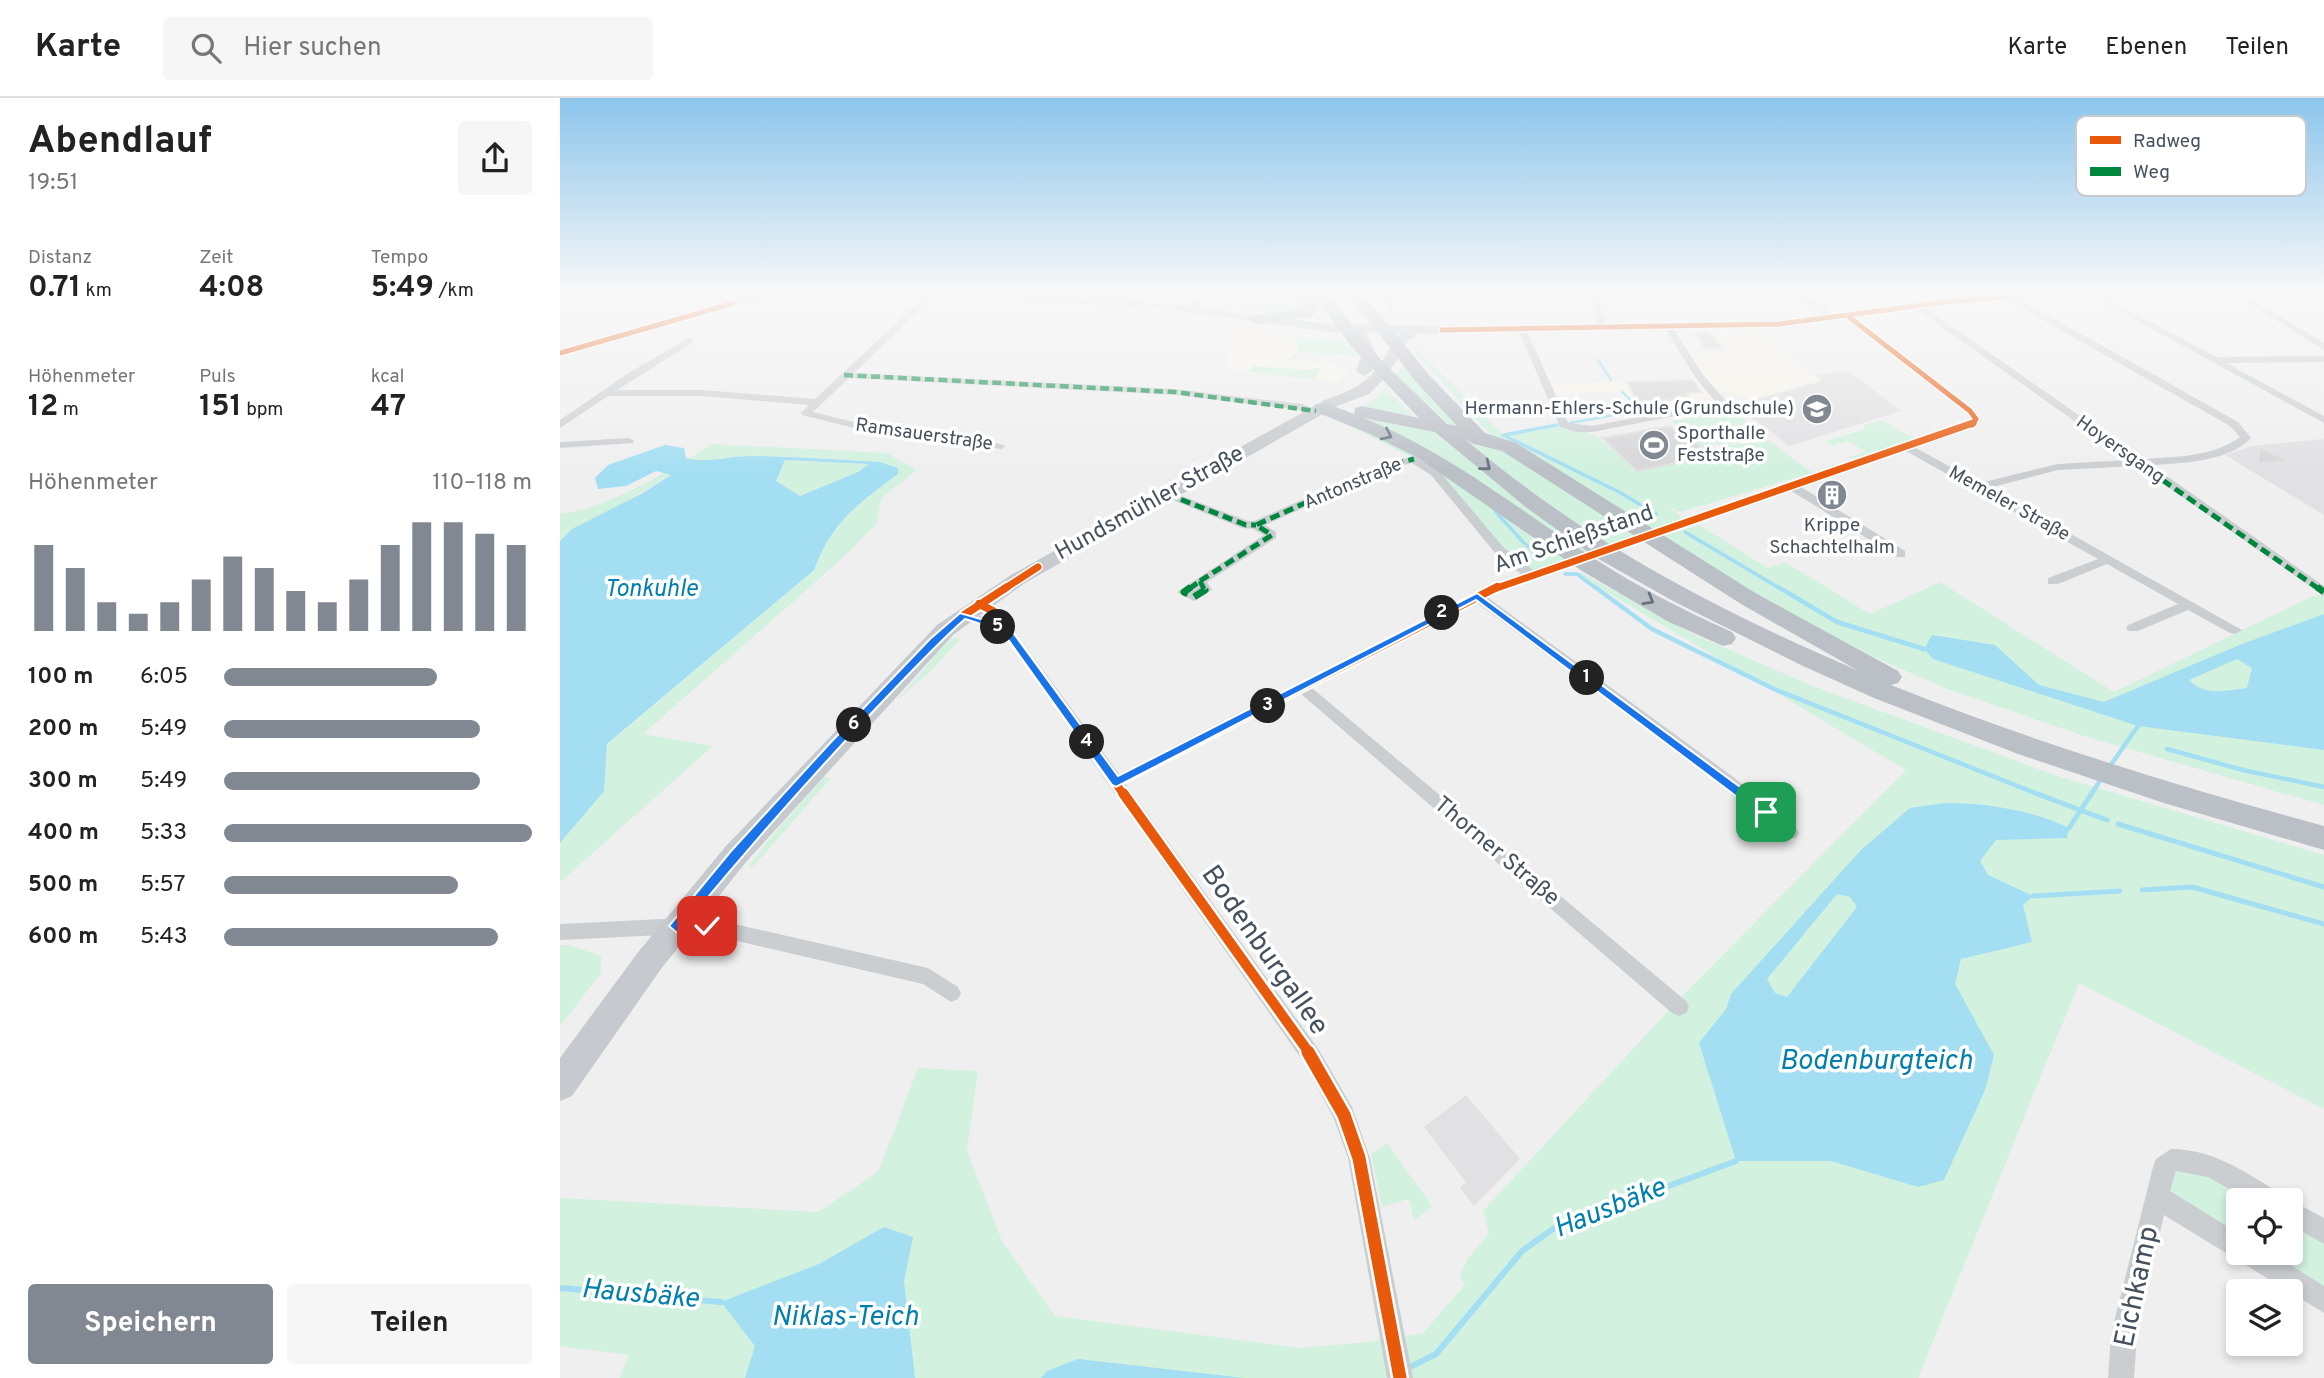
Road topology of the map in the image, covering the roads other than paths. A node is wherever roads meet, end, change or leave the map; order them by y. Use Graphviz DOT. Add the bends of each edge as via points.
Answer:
graph roads {
  1 [pos="668,354"];
  2 [pos="867,354"];
  3 [pos="1367,354"];
  4 [pos="1367,354"];
  5 [pos="1386,354"];
  6 [pos="1393,354"];
  7 [pos="1403,354"];
  8 [pos="1533,354"];
  9 [pos="1685,354"];
  10 [pos="1892,354"];
  11 [pos="1985,354"];
  12 [pos="2109,354"];
  13 [pos="2202,354"];
  14 [pos="2324,359"];
  15 [pos="1389,360"];
  16 [pos="2214,360"];
  17 [pos="844,375"];
  18 [pos="1363,391"];
  19 [pos="605,393"];
  20 [pos="815,402"];
  21 [pos="1318,407"];
  22 [pos="2324,420"];
  23 [pos="1408,421"];
  24 [pos="560,425"];
  25 [pos="623,443"];
  26 [pos="560,444"];
  27 [pos="1002,446"];
  28 [pos="1910,449"];
  29 [pos="2138,463"];
  30 [pos="1793,487"];
  31 [pos="1980,487"];
  32 [pos="1167,494"];
  33 [pos="1256,525"];
  34 [pos="1901,554"];
  35 [pos="1624,556"];
  36 [pos="2109,559"];
  37 [pos="1530,574"];
  38 [pos="1200,581"];
  39 [pos="2053,581"];
  40 [pos="2324,592"];
  41 [pos="1477,596"];
  42 [pos="2188,604"];
  43 [pos="972,610"];
  44 [pos="2133,628"];
  45 [pos="2235,631"];
  46 [pos="1891,679"];
  47 [pos="1303,688"];
  48 [pos="2008,741"];
  49 [pos="2081,758"];
  50 [pos="2134,775"];
  51 [pos="1116,782"];
  52 [pos="2324,820"];
  53 [pos="1790,833"];
  54 [pos="2324,838"];
  55 [pos="676,926"];
  56 [pos="560,932"];
  57 [pos="951,993"];
  58 [pos="1679,1007"];
  59 [pos="560,1085"];
  60 [pos="2249,1188"];
  61 [pos="2158,1197"];
  62 [pos="2303,1219"];
  63 [pos="2324,1232"];
  64 [pos="2226,1240"];
  65 [pos="2267,1265"];
  66 [pos="2324,1300"];
  67 [pos="1400,1378"];
  68 [pos="2121,1378"];
  1 -- 19 [label="street"];
  2 -- 17 [label="street"];
  3 -- 21 [label="main road, Hundsmühler Straße" via="1367,365 1353,385"];
  4 -- 35 [label="highway, one-way" via="1419,408 1517,491 1583,540"];
  5 -- 15 [label="main road"];
  6 -- 15 [label="main road, Hundsmühler Straße"];
  7 -- 35 [label="highway" via="1490,448"];
  8 -- 9 [label="street" via="1564,425 1588,430 1723,404"];
  10 -- 28 [label="street, Am Schießstand" via="1976,419 1972,425"];
  11 -- 29 [label="street, Hoyersgang"];
  12 -- 29 [label="street" via="2234,424 2246,438 2218,453"];
  13 -- 16 [label="street"];
  14 -- 16 [label="street"];
  15 -- 18 [label="main road, Hundsmühler Straße"];
  16 -- 22 [label="street"];
  17 -- 20 [label="street"];
  17 -- 21 [label="street" via="1172,392"];
  18 -- 21 [label="main road, Hundsmühler Straße"];
  18 -- 23 [label="highway" via="1369,404"];
  19 -- 20 [label="street" via="702,393"];
  19 -- 24 [label="street"];
  20 -- 27 [label="street, Ramsauerstraße" via="806,413 874,430 979,439"];
  21 -- 23 [label="highway"];
  21 -- 32 [label="main road, Hundsmühler Straße"];
  21 -- 48 [label="highway, one-way" via="1425,454 1561,548 1676,616 1763,657 1939,725"];
  23 -- 46 [label="highway" via="1509,447 1749,599"];
  25 -- 26 [label="street"];
  28 -- 30 [label="street, Am Schießstand"];
  28 -- 31 [label="street, Memeler Straße"];
  29 -- 31 [label="street" via="2043,470"];
  29 -- 40 [label="street, Hoyersgang"];
  30 -- 34 [label="street"];
  30 -- 37 [label="street, Am Schießstand"];
  31 -- 36 [label="street, Memeler Straße"];
  32 -- 33 [label="street"];
  32 -- 43 [label="main road, Hundsmühler Straße"];
  33 -- 37 [label="street, Antonstraße" via="1390,465 1414,459 1435,473 1500,551"];
  33 -- 38 [label="street" via="1272,535"];
  35 -- 46 [label="highway"];
  35 -- 48 [label="highway" via="1691,601 1794,652"];
  36 -- 39 [label="street, Memeler Straße"];
  36 -- 42 [label="street, Memeler Straße"];
  37 -- 41 [label="street, Am Schießstand"];
  41 -- 47 [label="street, Am Schießstand"];
  41 -- 53 [label="street" via="1726,780"];
  42 -- 44 [label="street"];
  42 -- 45 [label="street, Memeler Straße"];
  43 -- 51 [label="street, Bodenburgallee" via="1006,629"];
  43 -- 55 [label="main road, Hundsmühler Straße" via="910,666 826,755"];
  46 -- 49 [label="highway"];
  47 -- 51 [label="street, Am Schießstand"];
  47 -- 58 [label="street, Thorner Straße"];
  48 -- 49 [label="highway"];
  49 -- 50 [label="highway"];
  50 -- 52 [label="highway"];
  50 -- 54 [label="highway"];
  51 -- 67 [label="street, Bodenburgallee" via="1312,1057 1343,1115 1362,1170"];
  55 -- 56 [label="street"];
  55 -- 57 [label="street" via="707,926 851,958 928,977"];
  55 -- 59 [label="main road, Hundsmühler Straße"];
  60 -- 61 [label="street, Eichkamp" via="2208,1164 2171,1160 2164,1167"];
  61 -- 64 [label="street, Eichkamp"];
  61 -- 68 [label="street, Eichkamp" via="2124,1334"];
  62 -- 63 [label="street"];
  65 -- 66 [label="street"];
}
